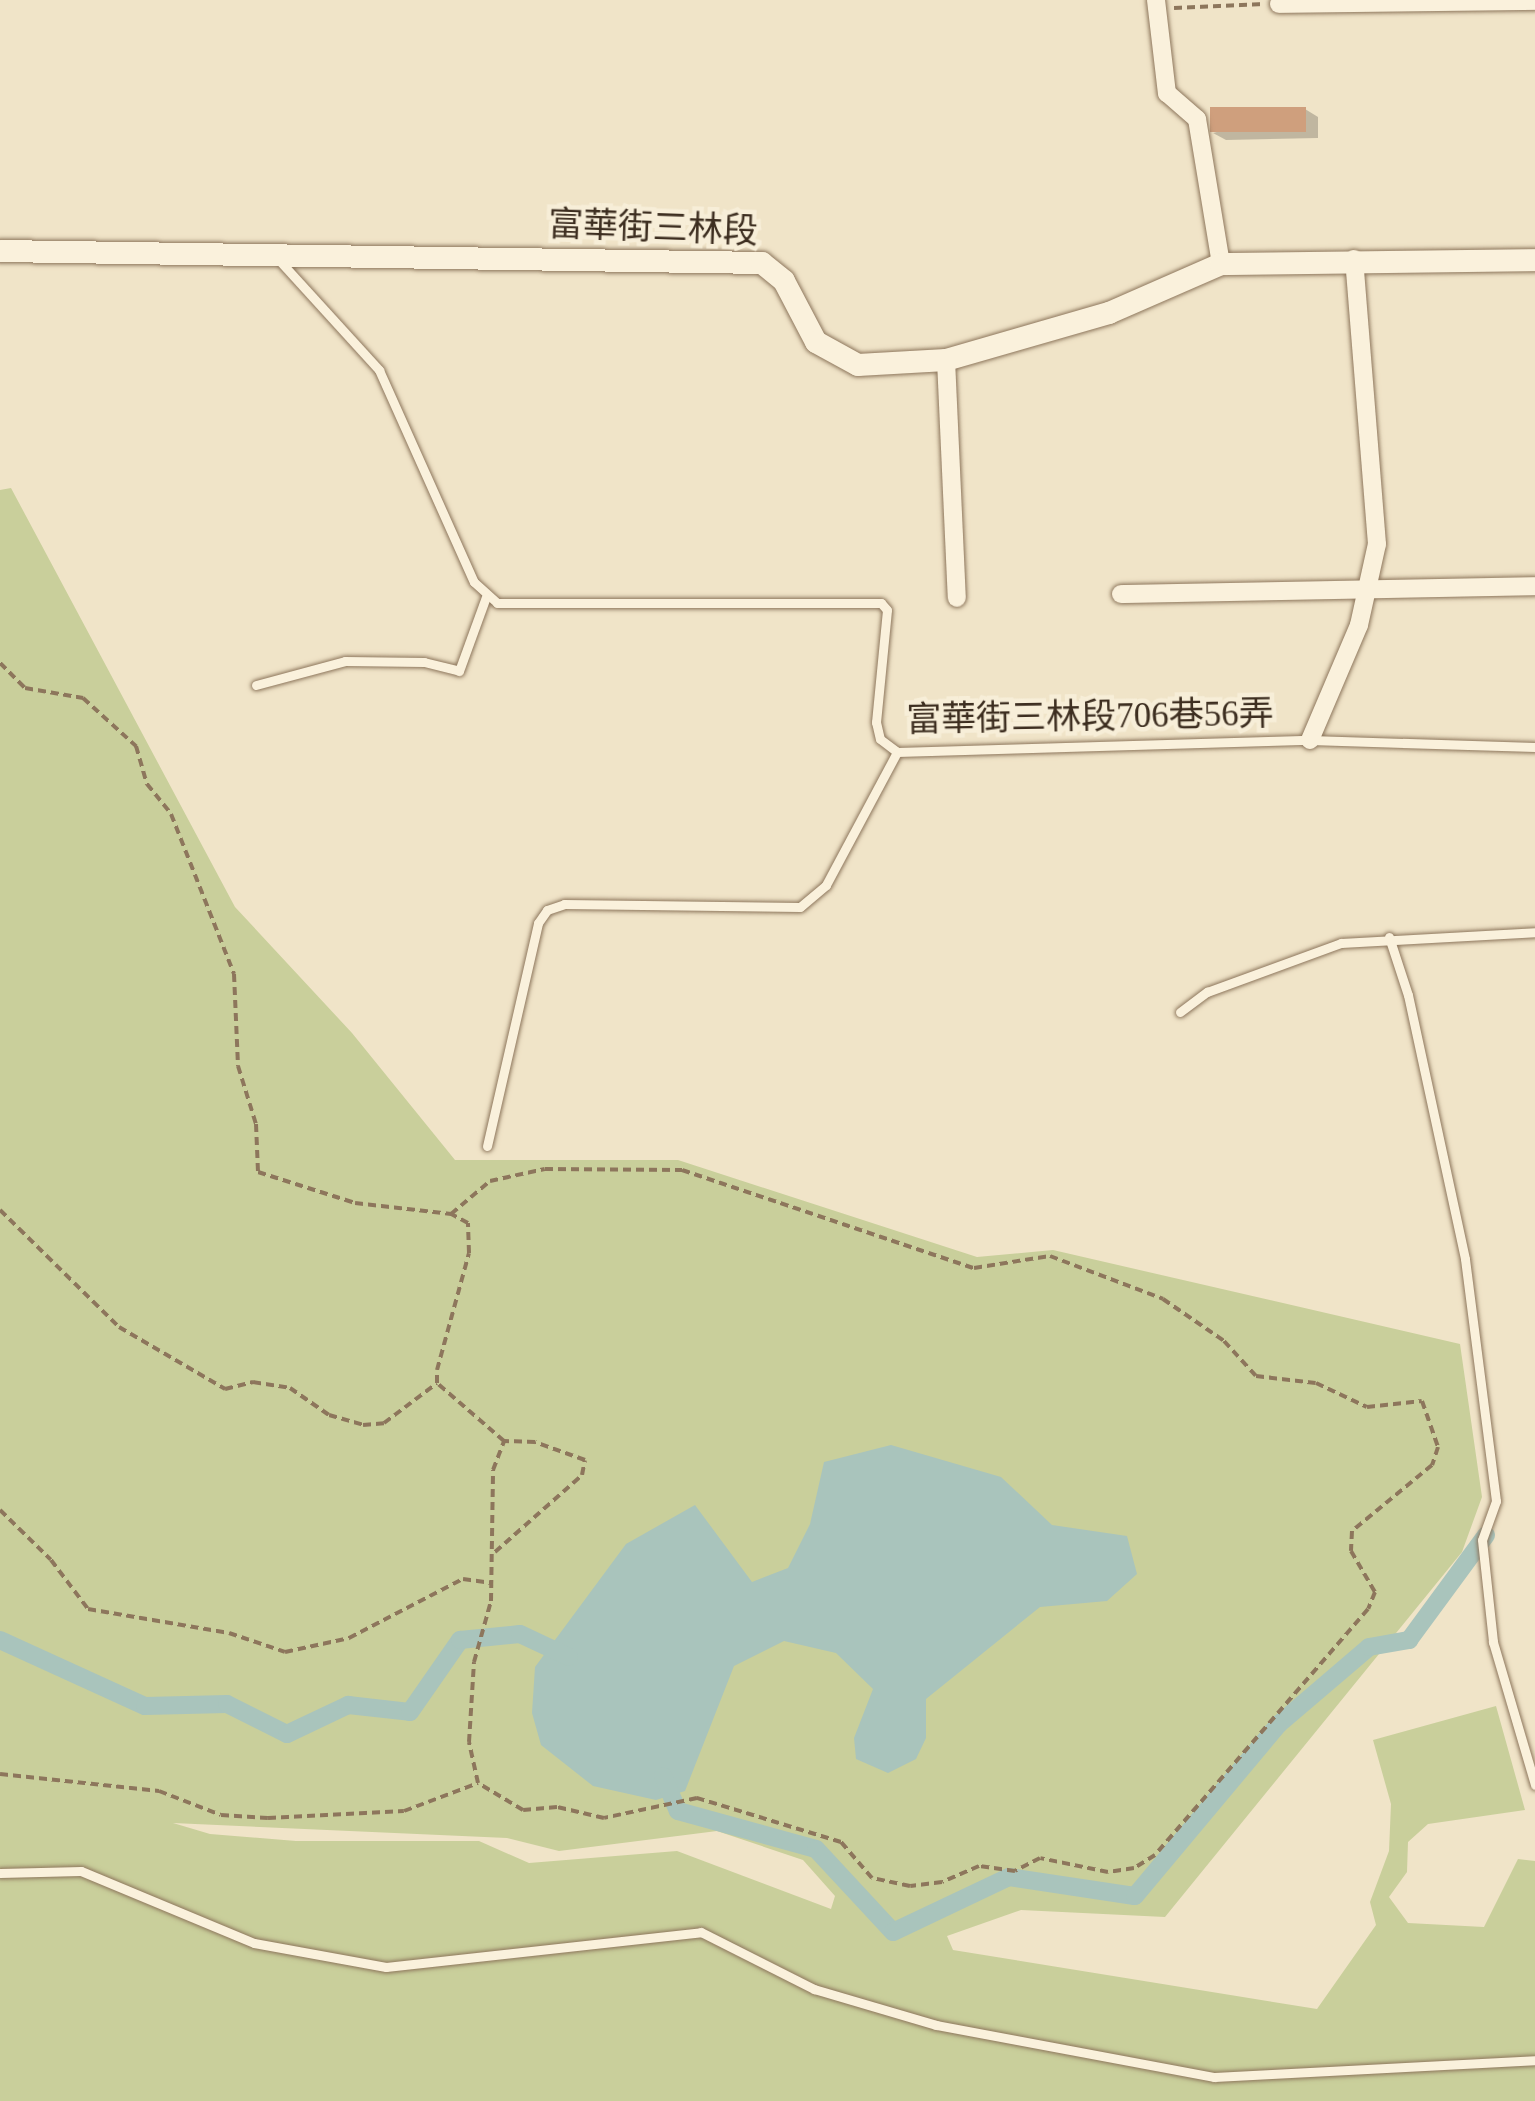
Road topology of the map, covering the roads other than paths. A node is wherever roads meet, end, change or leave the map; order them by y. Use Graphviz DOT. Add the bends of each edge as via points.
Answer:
graph roads {
  1 [pos="1535,2"];
  2 [pos="1279,4"];
  3 [pos="1157,5"];
  4 [pos="0,251"];
  5 [pos="271,251"];
  6 [pos="1354,259"];
  7 [pos="1535,260"];
  8 [pos="1221,264"];
  9 [pos="946,360"];
  10 [pos="1369,586"];
  11 [pos="1535,586"];
  12 [pos="1121,594"];
  13 [pos="486,597"];
  14 [pos="957,598"];
  15 [pos="256,685"];
  16 [pos="1310,740"];
  17 [pos="1535,747"];
  18 [pos="896,752"];
  19 [pos="1535,932"];
  20 [pos="1389,937"];
  21 [pos="1180,1012"];
  22 [pos="487,1146"];
  23 [pos="1535,1785"];
  24 [pos="0,1872"];
  25 [pos="1535,2060"];
  1 -- 2 [label="street"];
  3 -- 8 [label="street" via="1167,93 1197,120"];
  4 -- 5 [label="street, 富華街三林段"];
  5 -- 9 [label="street, 富華街三林段" via="762,263 784,281 816,342 836,358 858,365"];
  5 -- 13 [label="lane" via="379,370"];
  6 -- 7 [label="street, 富華街三林段"];
  6 -- 8 [label="street, 富華街三林段"];
  6 -- 10 [label="street" via="1358,364 1374,470 1376,544"];
  8 -- 9 [label="street, 富華街三林段" via="1109,313"];
  9 -- 14 [label="street"];
  10 -- 11 [label="street"];
  10 -- 12 [label="street"];
  10 -- 16 [label="street"];
  13 -- 15 [label="lane" via="458,671 424,662 344,661"];
  13 -- 18 [label="lane, 富華街三林段706巷56弄" via="881,603 887,610 876,722 880,738"];
  16 -- 17 [label="lane, 富華街三林段706巷56弄"];
  16 -- 18 [label="lane, 富華街三林段706巷56弄"];
  18 -- 22 [label="lane" via="826,885 800,908 564,904 548,910 538,923"];
  19 -- 20 [label="lane"];
  20 -- 21 [label="lane" via="1281,961 1208,992"];
  20 -- 23 [label="lane" via="1408,995 1465,1259 1496,1501 1482,1540 1493,1642"];
  24 -- 25 [label="lane" via="81,1871 254,1943 386,1967 702,1932 814,1989 936,2025 1214,2076"];
}
